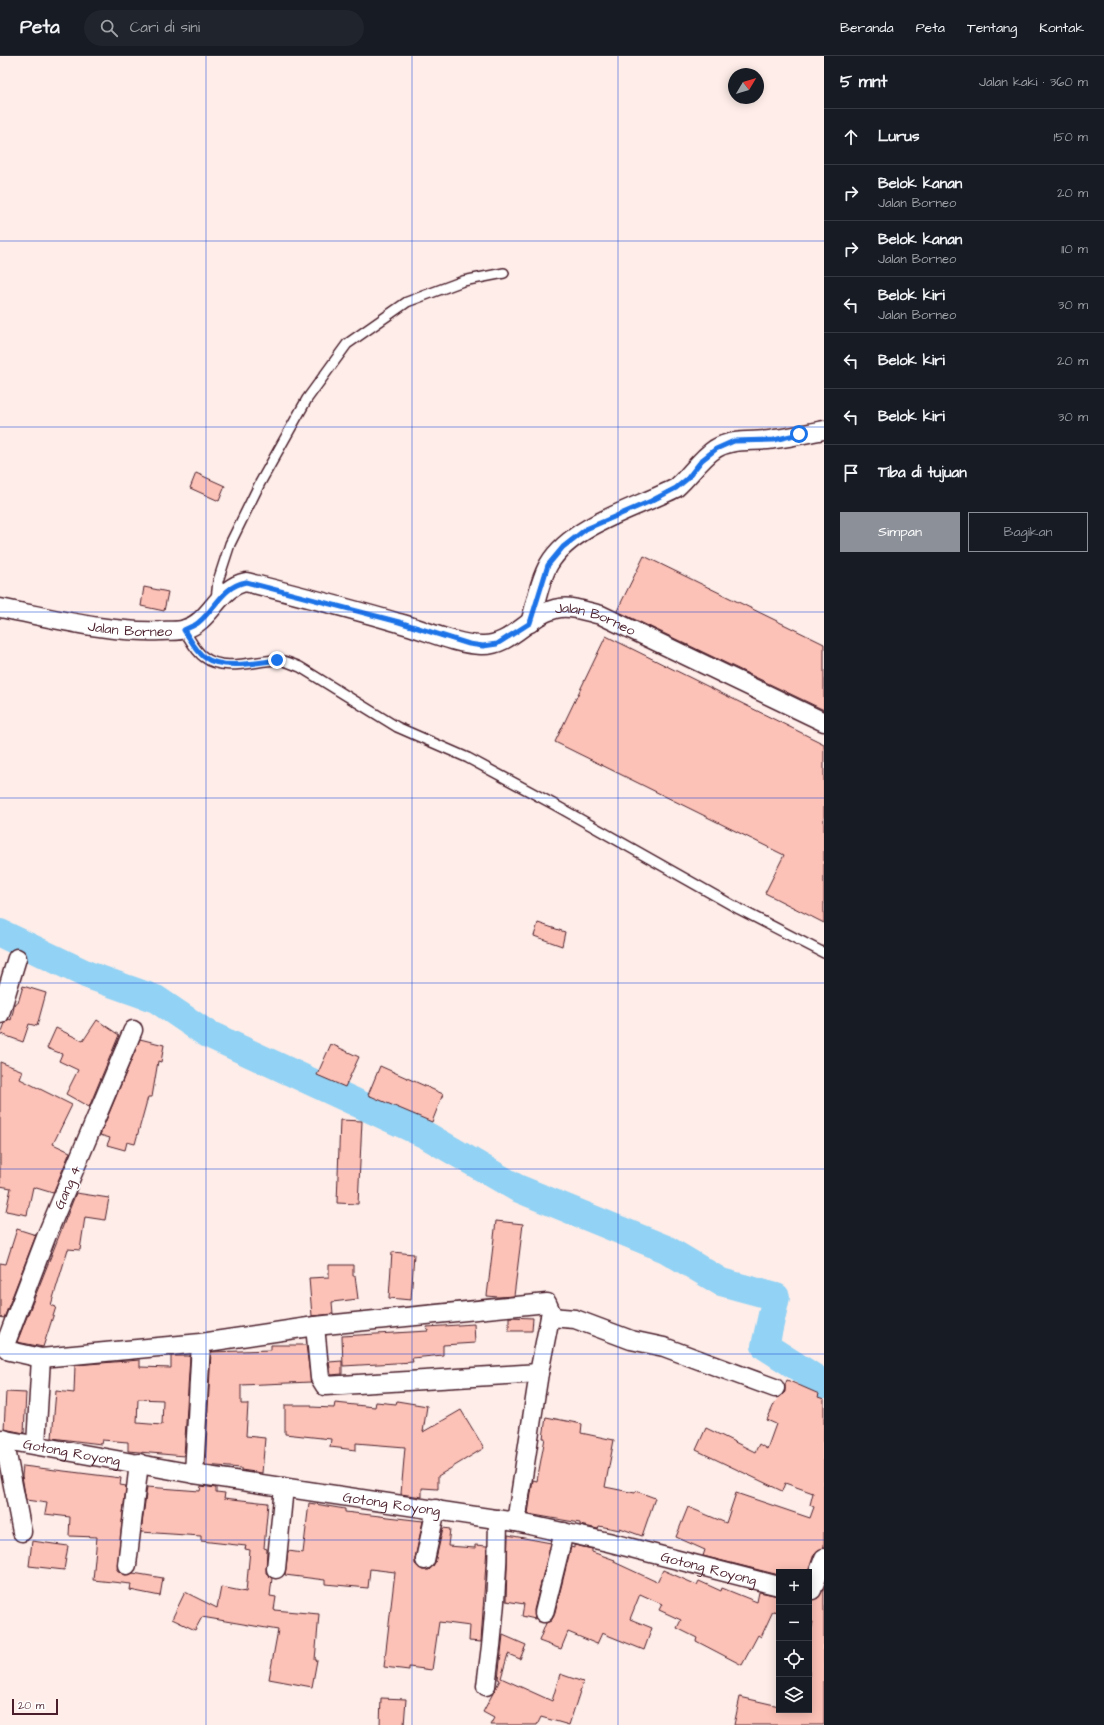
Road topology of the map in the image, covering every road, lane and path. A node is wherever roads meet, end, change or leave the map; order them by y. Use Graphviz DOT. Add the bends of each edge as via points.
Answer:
graph roads {
  1 [pos="504,273"];
  2 [pos="824,430"];
  3 [pos="216,603"];
  4 [pos="0,608"];
  5 [pos="530,623"];
  6 [pos="184,630"];
  7 [pos="824,722"];
  8 [pos="824,954"];
  9 [pos="17,958"];
  10 [pos="0,1014"];
  11 [pos="133,1030"];
  12 [pos="550,1317"];
  13 [pos="315,1326"];
  14 [pos="201,1343"];
  15 [pos="41,1358"];
  16 [pos="539,1373"];
  17 [pos="775,1388"];
  18 [pos="2,1439"];
  19 [pos="36,1445"];
  20 [pos="139,1463"];
  21 [pos="194,1474"];
  22 [pos="284,1486"];
  23 [pos="436,1509"];
  24 [pos="498,1519"];
  25 [pos="516,1522"];
  26 [pos="22,1532"];
  27 [pos="564,1532"];
  28 [pos="824,1558"];
  29 [pos="425,1560"];
  30 [pos="127,1565"];
  31 [pos="276,1569"];
  32 [pos="776,1585"];
  33 [pos="815,1591"];
  34 [pos="544,1613"];
  35 [pos="486,1686"];
  1 -- 3 [label="lane" via="463,281 407,302 347,344 307,399 260,483 230,544 218,581"];
  2 -- 5 [label="street" via="774,440 734,441 716,449 702,460 676,488 586,529 563,547 548,565"];
  3 -- 5 [label="street, Jalan Borneo" via="235,586 246,582 483,646 497,644"];
  3 -- 6 [label="street, Jalan Borneo" via="199,623"];
  4 -- 6 [label="street, Jalan Borneo" via="141,632"];
  5 -- 7 [label="street, Jalan Borneo" via="560,608 601,615"];
  6 -- 8 [label="lane" via="200,652 213,663 254,664 277,660 300,667 397,727 474,762 555,805"];
  9 -- 10 [label="street"];
  11 -- 15 [label="street, Gang 4" via="48,1232 5,1345 10,1351"];
  12 -- 13 [label="street" via="551,1309 544,1302"];
  12 -- 16 [label="street"];
  12 -- 17 [label="street" via="575,1319 631,1340 664,1347"];
  13 -- 14 [label="street"];
  13 -- 16 [label="street" via="320,1378 326,1386"];
  14 -- 15 [label="street"];
  14 -- 21 [label="street"];
  15 -- 19 [label="street"];
  16 -- 25 [label="street"];
  18 -- 19 [label="street, Gotong Royong"];
  18 -- 26 [label="street"];
  19 -- 20 [label="street, Gotong Royong"];
  20 -- 21 [label="street, Gotong Royong"];
  20 -- 30 [label="street"];
  21 -- 22 [label="street, Gotong Royong"];
  22 -- 23 [label="street, Gotong Royong"];
  22 -- 31 [label="street"];
  23 -- 24 [label="street, Gotong Royong"];
  23 -- 29 [label="street"];
  24 -- 25 [label="street, Gotong Royong"];
  24 -- 35 [label="street" via="497,1580"];
  25 -- 27 [label="street, Gotong Royong"];
  27 -- 32 [label="street, Gotong Royong"];
  27 -- 34 [label="street"];
  28 -- 33 [label="street"];
}
